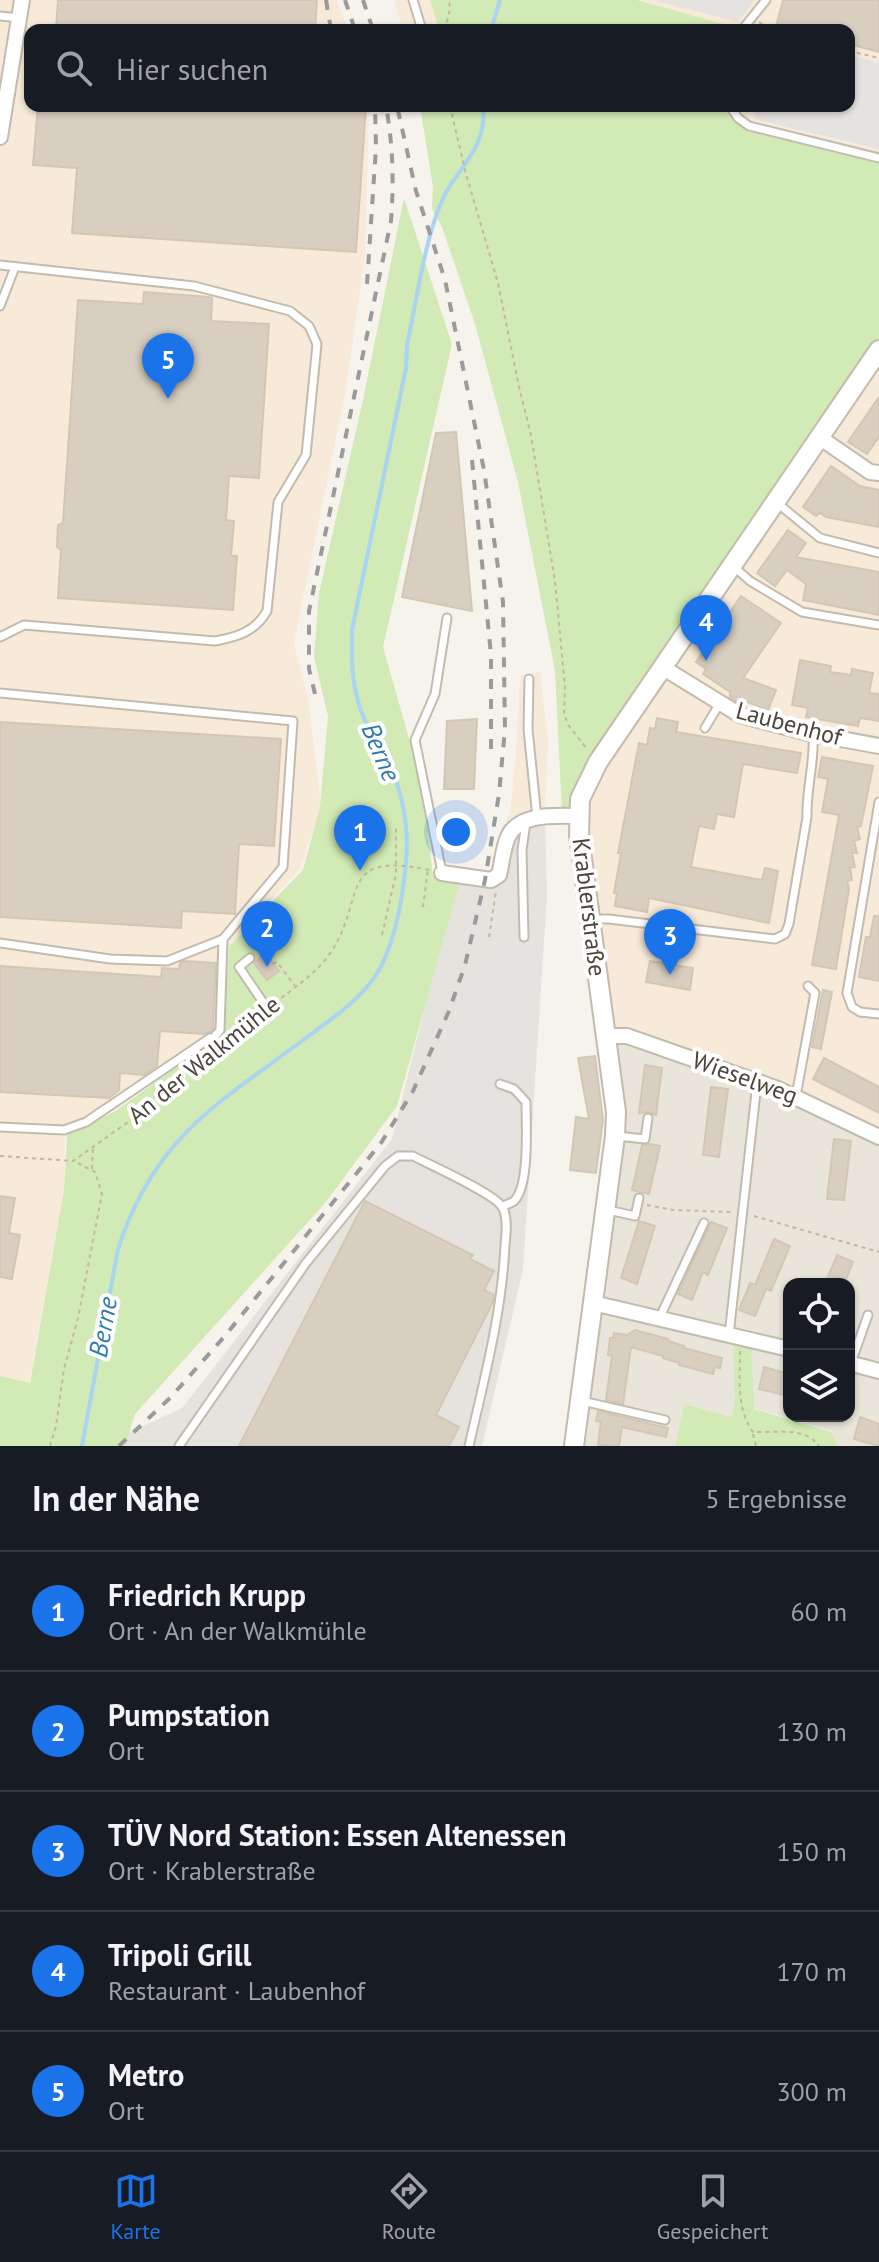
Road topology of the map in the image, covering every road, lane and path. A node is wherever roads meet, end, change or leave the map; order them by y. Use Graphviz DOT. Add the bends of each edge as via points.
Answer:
graph roads {
  1 [pos="22,0"];
  2 [pos="413,0"];
  3 [pos="449,0"];
  4 [pos="766,0"];
  5 [pos="0,16"];
  6 [pos="753,16"];
  7 [pos="19,18"];
  8 [pos="420,24"];
  9 [pos="446,24"];
  10 [pos="747,24"];
  11 [pos="763,24"];
  12 [pos="855,52"];
  13 [pos="879,58"];
  14 [pos="4,87"];
  15 [pos="451,112"];
  16 [pos="734,112"];
  17 [pos="790,127"];
  18 [pos="0,137"];
  19 [pos="788,137"];
  20 [pos="879,158"];
  21 [pos="0,265"];
  22 [pos="15,267"];
  23 [pos="1,303"];
  24 [pos="879,350"];
  25 [pos="819,437"];
  26 [pos="879,473"];
  27 [pos="776,501"];
  28 [pos="879,553"];
  29 [pos="732,565"];
  30 [pos="447,618"];
  31 [pos="879,625"];
  32 [pos="0,637"];
  33 [pos="662,667"];
  34 [pos="529,679"];
  35 [pos="0,693"];
  36 [pos="720,703"];
  37 [pos="705,728"];
  38 [pos="813,734"];
  39 [pos="879,746"];
  40 [pos="594,768"];
  41 [pos="879,802"];
  42 [pos="579,816"];
  43 [pos="531,820"];
  44 [pos="396,828"];
  45 [pos="396,864"];
  46 [pos="417,867"];
  47 [pos="435,871"];
  48 [pos="496,893"];
  49 [pos="423,907"];
  50 [pos="591,919"];
  51 [pos="382,935"];
  52 [pos="489,937"];
  53 [pos="524,937"];
  54 [pos="223,939"];
  55 [pos="0,943"];
  56 [pos="250,958"];
  57 [pos="273,964"];
  58 [pos="808,986"];
  59 [pos="296,987"];
  60 [pos="267,1008"];
  61 [pos="879,1014"];
  62 [pos="606,1036"];
  63 [pos="758,1081"];
  64 [pos="500,1084"];
  65 [pos="796,1096"];
  66 [pos="648,1118"];
  67 [pos="0,1127"];
  68 [pos="615,1136"];
  69 [pos="879,1137"];
  70 [pos="94,1147"];
  71 [pos="0,1156"];
  72 [pos="73,1161"];
  73 [pos="92,1169"];
  74 [pos="639,1201"];
  75 [pos="502,1207"];
  76 [pos="606,1210"];
  77 [pos="742,1211"];
  78 [pos="704,1223"];
  79 [pos="879,1252"];
  80 [pos="593,1303"];
  81 [pos="868,1315"];
  82 [pos="659,1319"];
  83 [pos="734,1337"];
  84 [pos="783,1346"];
  85 [pos="855,1350"];
  86 [pos="855,1364"];
  87 [pos="879,1371"];
  88 [pos="580,1401"];
  89 [pos="665,1420"];
  90 [pos="753,1432"];
  91 [pos="50,1446"];
  92 [pos="179,1446"];
  93 [pos="469,1446"];
  94 [pos="574,1446"];
  95 [pos="756,1446"];
  96 [pos="819,1446"];
  1 -- 7 [label="street"];
  2 -- 8 [label="lane"];
  3 -- 9 [label="path"];
  4 -- 6 [label="lane"];
  5 -- 7 [label="lane"];
  6 -- 10 [label="lane"];
  6 -- 11 [label="path"];
  7 -- 14 [label="street"];
  12 -- 13 [label="path"];
  14 -- 18 [label="street"];
  15 -- 40 [label="path" via="498,283 531,435 555,581 564,715 591,754"];
  16 -- 19 [label="lane"];
  17 -- 19 [label="lane"];
  19 -- 20 [label="lane"];
  21 -- 22 [label="lane"];
  22 -- 23 [label="lane"];
  22 -- 32 [label="lane" via="194,286 264,302 290,311 309,326 317,344 306,455 278,502 267,611 261,622 215,641 24,625"];
  24 -- 25 [label="street, Krablerstraße"];
  25 -- 26 [label="street"];
  25 -- 27 [label="street, Krablerstraße"];
  27 -- 28 [label="lane" via="820,538"];
  27 -- 29 [label="street, Krablerstraße"];
  29 -- 31 [label="lane" via="802,612"];
  29 -- 33 [label="street, Krablerstraße"];
  30 -- 47 [label="lane" via="435,694 415,740"];
  33 -- 36 [label="street, Laubenhof"];
  33 -- 40 [label="street, Krablerstraße"];
  34 -- 43 [label="lane"];
  35 -- 54 [label="lane" via="293,721 283,867"];
  36 -- 37 [label="lane"];
  36 -- 38 [label="street, Laubenhof" via="740,715"];
  38 -- 39 [label="street, Laubenhof"];
  38 -- 50 [label="lane" via="807,817 785,934 775,939"];
  40 -- 42 [label="street, Krablerstraße" via="580,799"];
  41 -- 61 [label="lane" via="847,993 852,1007"];
  42 -- 43 [label="street"];
  42 -- 50 [label="street, Krablerstraße"];
  43 -- 47 [label="street" via="512,829 499,875 491,880"];
  43 -- 53 [label="lane" via="522,850"];
  44 -- 45 [label="path"];
  45 -- 46 [label="path"];
  45 -- 51 [label="path"];
  45 -- 59 [label="path, An der Walkmühle" via="374,869 357,883 334,948"];
  47 -- 49 [label="path"];
  48 -- 52 [label="path"];
  50 -- 62 [label="street, Krablerstraße"];
  54 -- 55 [label="lane" via="167,961 110,959"];
  54 -- 67 [label="lane" via="220,1030 212,1037 86,1122 64,1130"];
  56 -- 60 [label="lane" via="239,967"];
  57 -- 59 [label="path" via="277,962"];
  58 -- 65 [label="lane" via="815,993"];
  59 -- 60 [label="path, An der Walkmühle"];
  60 -- 70 [label="path, An der Walkmühle"];
  62 -- 63 [label="street, Wieselweg" via="627,1036"];
  62 -- 68 [label="street, Krablerstraße"];
  63 -- 65 [label="street, Wieselweg"];
  63 -- 77 [label="lane"];
  64 -- 75 [label="lane" via="526,1102 521,1189"];
  65 -- 69 [label="street, Wieselweg"];
  66 -- 68 [label="lane" via="645,1139"];
  68 -- 76 [label="street, Krablerstraße"];
  70 -- 72 [label="path, An der Walkmühle"];
  70 -- 73 [label="path"];
  71 -- 72 [label="path"];
  72 -- 73 [label="path"];
  73 -- 91 [label="path" via="102,1194"];
  74 -- 76 [label="lane" via="635,1216"];
  74 -- 77 [label="path" via="673,1210"];
  75 -- 92 [label="lane" via="491,1196 413,1156 398,1156 306,1263"];
  75 -- 93 [label="lane" via="504,1269"];
  76 -- 80 [label="street, Krablerstraße"];
  77 -- 79 [label="path"];
  77 -- 83 [label="lane"];
  78 -- 82 [label="lane"];
  80 -- 82 [label="street"];
  80 -- 88 [label="street, Krablerstraße"];
  81 -- 85 [label="lane"];
  82 -- 83 [label="street"];
  83 -- 84 [label="street"];
  83 -- 90 [label="path" via="743,1419"];
  86 -- 87 [label="street"];
  88 -- 89 [label="lane"];
  88 -- 94 [label="street, Krablerstraße"];
  90 -- 95 [label="path"];
  90 -- 96 [label="path" via="807,1434"];
}
